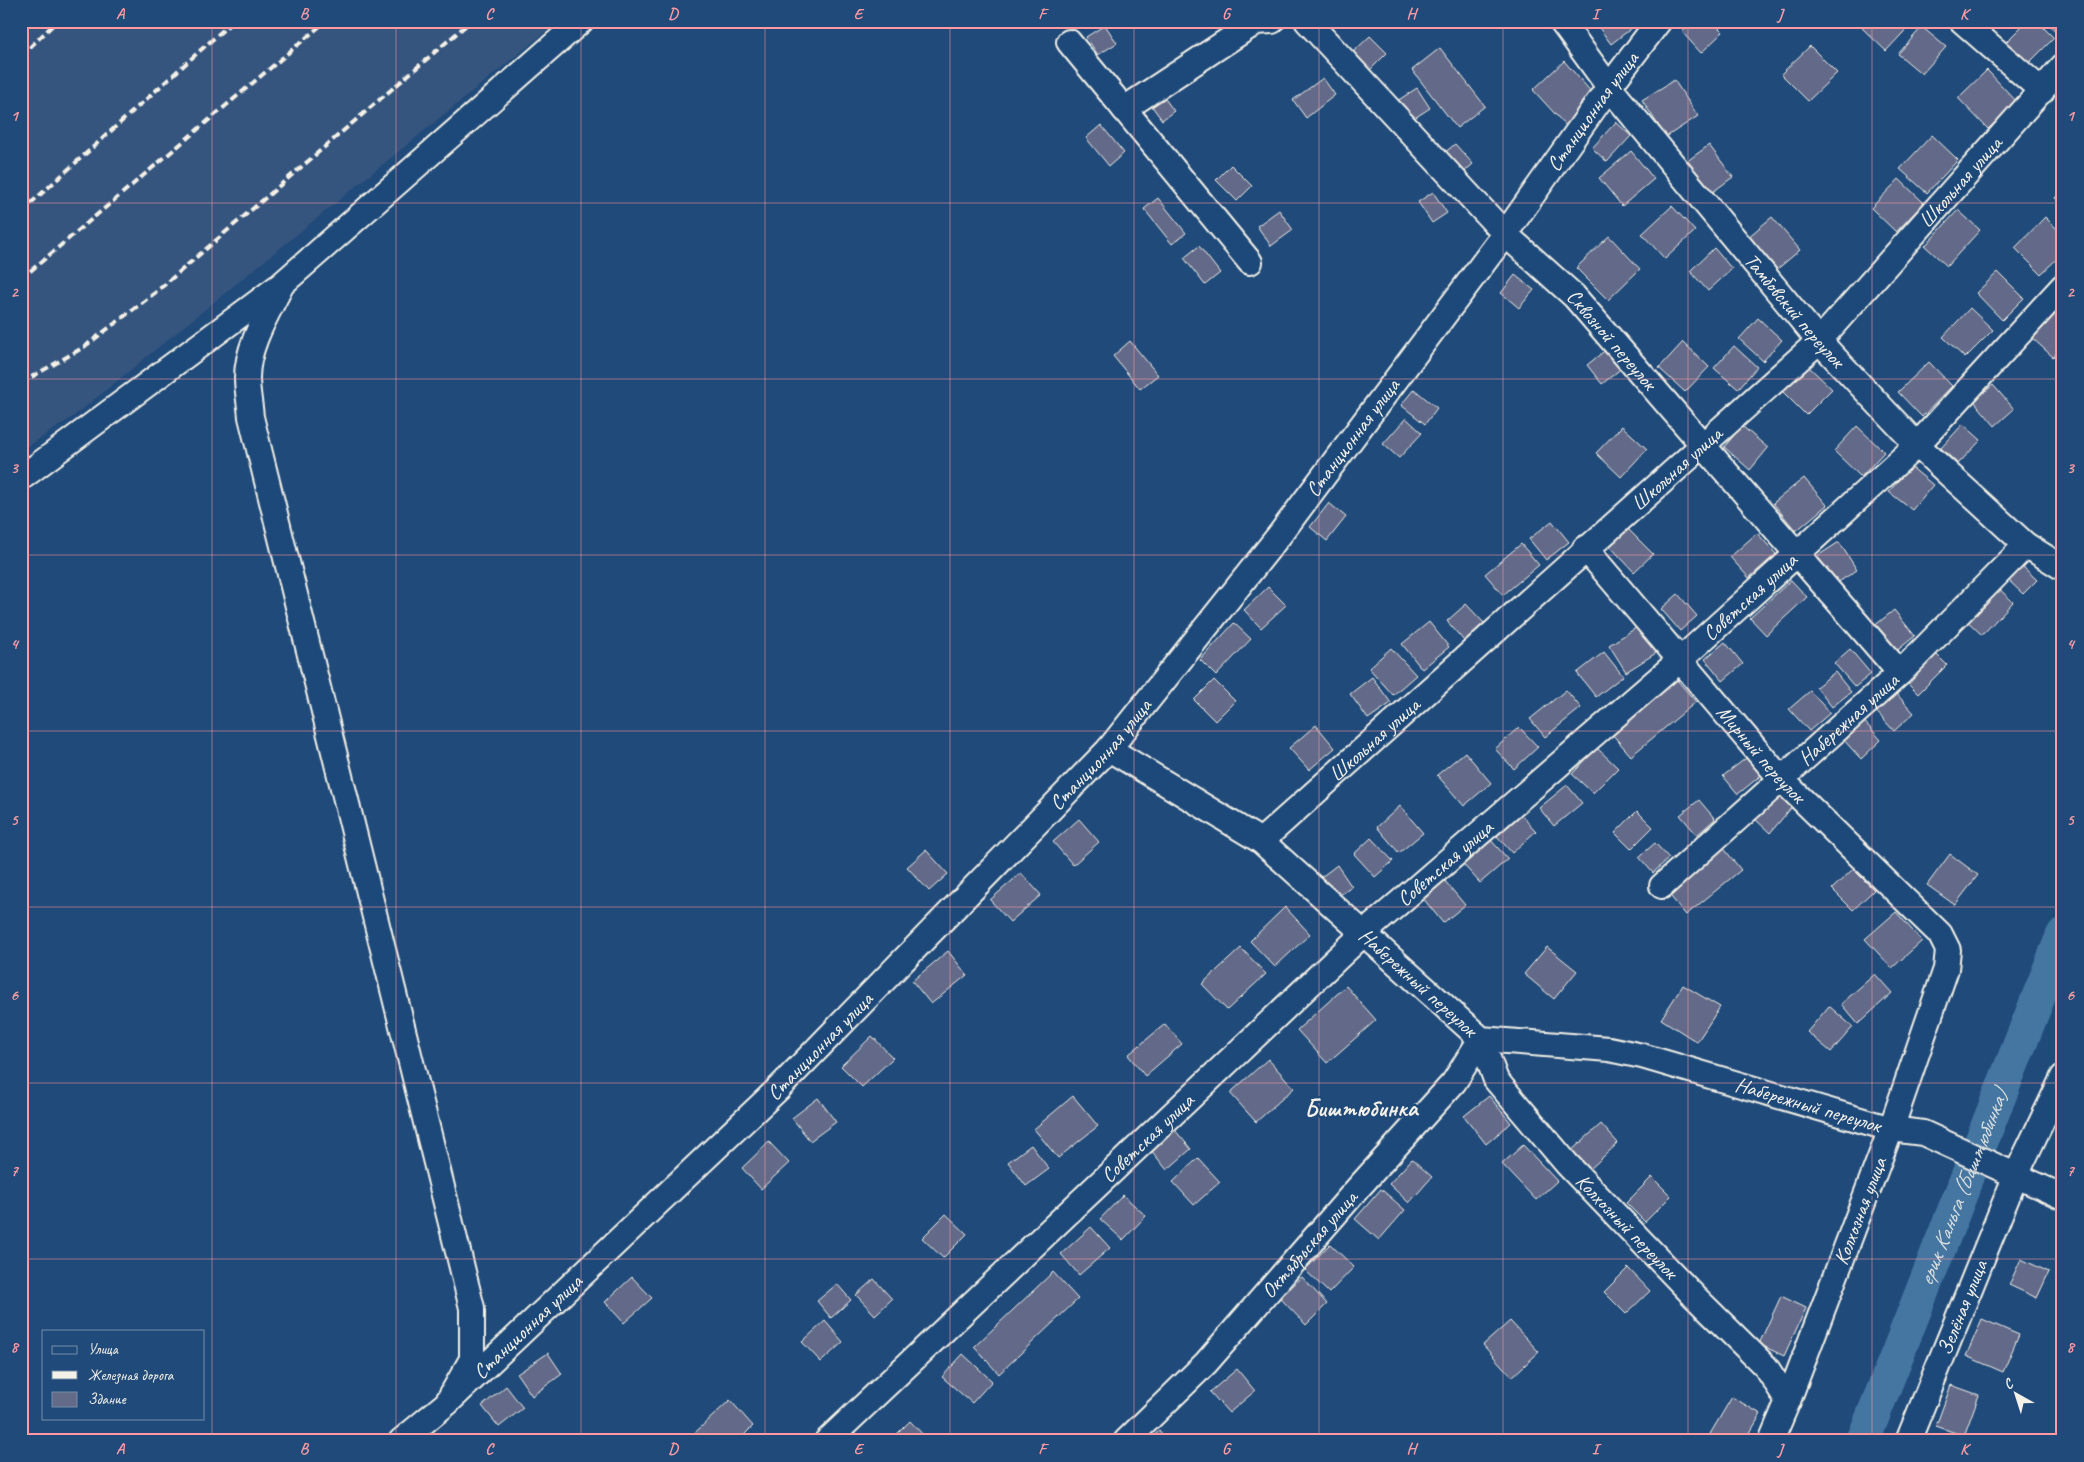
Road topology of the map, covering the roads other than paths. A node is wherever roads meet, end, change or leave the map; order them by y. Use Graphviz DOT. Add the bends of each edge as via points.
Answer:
graph roads {
  1 [pos="581,21"];
  2 [pos="1272,21"];
  3 [pos="1307,21"];
  4 [pos="1561,21"];
  5 [pos="1659,21"];
  6 [pos="1962,21"];
  7 [pos="1069,42"];
  8 [pos="2063,66"];
  9 [pos="1609,87"];
  10 [pos="2042,92"];
  11 [pos="1124,109"];
  12 [pos="1505,234"];
  13 [pos="1250,262"];
  14 [pos="282,284"];
  15 [pos="2063,286"];
  16 [pos="1819,341"];
  17 [pos="1701,444"];
  18 [pos="1917,445"];
  19 [pos="21,478"];
  20 [pos="2026,545"];
  21 [pos="1585,548"];
  22 [pos="1798,554"];
  23 [pos="2063,568"];
  24 [pos="1680,660"];
  25 [pos="1900,673"];
  26 [pos="1109,749"];
  27 [pos="1782,780"];
  28 [pos="1261,841"];
  29 [pos="1662,886"];
  30 [pos="1363,934"];
  31 [pos="1948,950"];
  32 [pos="1481,1039"];
  33 [pos="2063,1076"];
  34 [pos="1891,1129"];
  35 [pos="2016,1175"];
  36 [pos="2063,1198"];
  37 [pos="1788,1401"];
  38 [pos="447,1403"];
  39 [pos="401,1441"];
  40 [pos="827,1441"];
  41 [pos="1126,1441"];
  42 [pos="1771,1441"];
  43 [pos="1908,1441"];
  1 -- 14 [label="street"];
  2 -- 11 [label="street" via="1256,22"];
  3 -- 12 [label="street, Сквозной переулок"];
  4 -- 9 [label="street, Тамбовский переулок"];
  5 -- 9 [label="street, Станционная улица"];
  6 -- 10 [label="street"];
  7 -- 11 [label="street"];
  8 -- 10 [label="street, Школьная улица"];
  9 -- 12 [label="street, Станционная улица"];
  9 -- 16 [label="street, Тамбовский переулок"];
  10 -- 16 [label="street, Школьная улица"];
  11 -- 13 [label="street"];
  12 -- 17 [label="street, Сквозной переулок" via="1574,296"];
  12 -- 26 [label="street, Станционная улица" via="1281,533"];
  14 -- 19 [label="street"];
  14 -- 38 [label="street" via="250,357 247,378 251,417 472,1308 472,1359"];
  15 -- 18 [label="street, Советская улица"];
  16 -- 17 [label="street, Школьная улица"];
  16 -- 18 [label="street, Тамбовский переулок"];
  17 -- 21 [label="street, Школьная улица"];
  17 -- 22 [label="street, Сквозной переулок"];
  18 -- 20 [label="street, Тамбовский переулок"];
  18 -- 22 [label="street, Советская улица"];
  20 -- 23 [label="street, Тамбовский переулок"];
  20 -- 25 [label="street, Набережная улица"];
  21 -- 24 [label="street, Мирный переулок"];
  21 -- 28 [label="street, Школьная улица"];
  22 -- 24 [label="street, Советская улица"];
  22 -- 25 [label="street, Сквозной переулок"];
  24 -- 27 [label="street, Мирный переулок"];
  24 -- 30 [label="street, Советская улица"];
  25 -- 27 [label="street, Набережная улица"];
  26 -- 28 [label="street, Набережный переулок"];
  26 -- 38 [label="street, Станционная улица" via="779,1088"];
  27 -- 29 [label="street, Набережная улица"];
  27 -- 31 [label="street, Мирный переулок" via="1940,934"];
  28 -- 30 [label="street, Набережный переулок"];
  30 -- 32 [label="street, Набережный переулок"];
  30 -- 40 [label="street, Советская улица"];
  31 -- 34 [label="street, Колхозная улица" via="1946,969"];
  32 -- 34 [label="street, Набережный переулок" via="1626,1052"];
  32 -- 37 [label="street, Колхозный переулок" via="1496,1080 1561,1156 1766,1367"];
  32 -- 41 [label="street, Октябрьская улица" via="1454,1082 1206,1363"];
  33 -- 35 [label="street, Зелёная улица"];
  34 -- 35 [label="street, Набережный переулок" via="1923,1133"];
  34 -- 37 [label="street, Колхозная улица"];
  35 -- 36 [label="street, Набережный переулок"];
  35 -- 43 [label="street, Зелёная улица"];
  37 -- 42 [label="street, Колхозная улица"];
  38 -- 39 [label="street, Станционная улица"];
}
